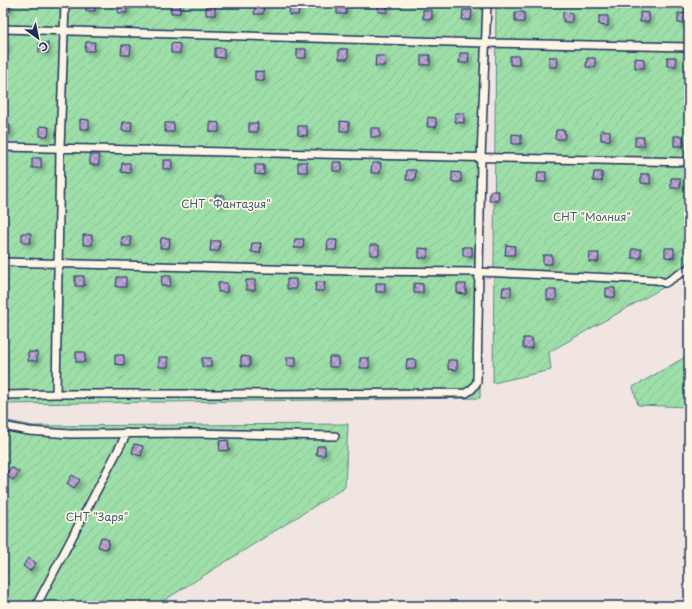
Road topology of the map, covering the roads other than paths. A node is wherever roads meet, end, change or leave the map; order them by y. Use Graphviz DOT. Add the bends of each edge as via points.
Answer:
graph roads {
  1 [pos="64,3"];
  2 [pos="487,3"];
  3 [pos="3,29"];
  4 [pos="64,31"];
  5 [pos="485,43"];
  6 [pos="689,47"];
  7 [pos="3,147"];
  8 [pos="60,149"];
  9 [pos="481,158"];
  10 [pos="689,162"];
  11 [pos="3,262"];
  12 [pos="59,263"];
  13 [pos="689,268"];
  14 [pos="479,272"];
  15 [pos="56,394"];
  16 [pos="3,395"];
  17 [pos="3,426"];
  18 [pos="127,433"];
  19 [pos="335,436"];
  20 [pos="36,606"];
  1 -- 4 [label="lane"];
  2 -- 5 [label="lane"];
  3 -- 4 [label="lane"];
  4 -- 5 [label="lane"];
  4 -- 8 [label="lane"];
  5 -- 6 [label="lane"];
  5 -- 9 [label="lane"];
  7 -- 8 [label="lane"];
  8 -- 9 [label="lane"];
  8 -- 12 [label="lane"];
  9 -- 10 [label="lane"];
  9 -- 14 [label="lane"];
  11 -- 12 [label="lane"];
  12 -- 14 [label="lane"];
  12 -- 15 [label="lane"];
  13 -- 14 [label="lane" via="665,283 657,280"];
  14 -- 15 [label="lane" via="477,382 466,393"];
  15 -- 16 [label="lane"];
  17 -- 18 [label="lane" via="70,434"];
  18 -- 19 [label="lane"];
  18 -- 20 [label="lane"];
}
